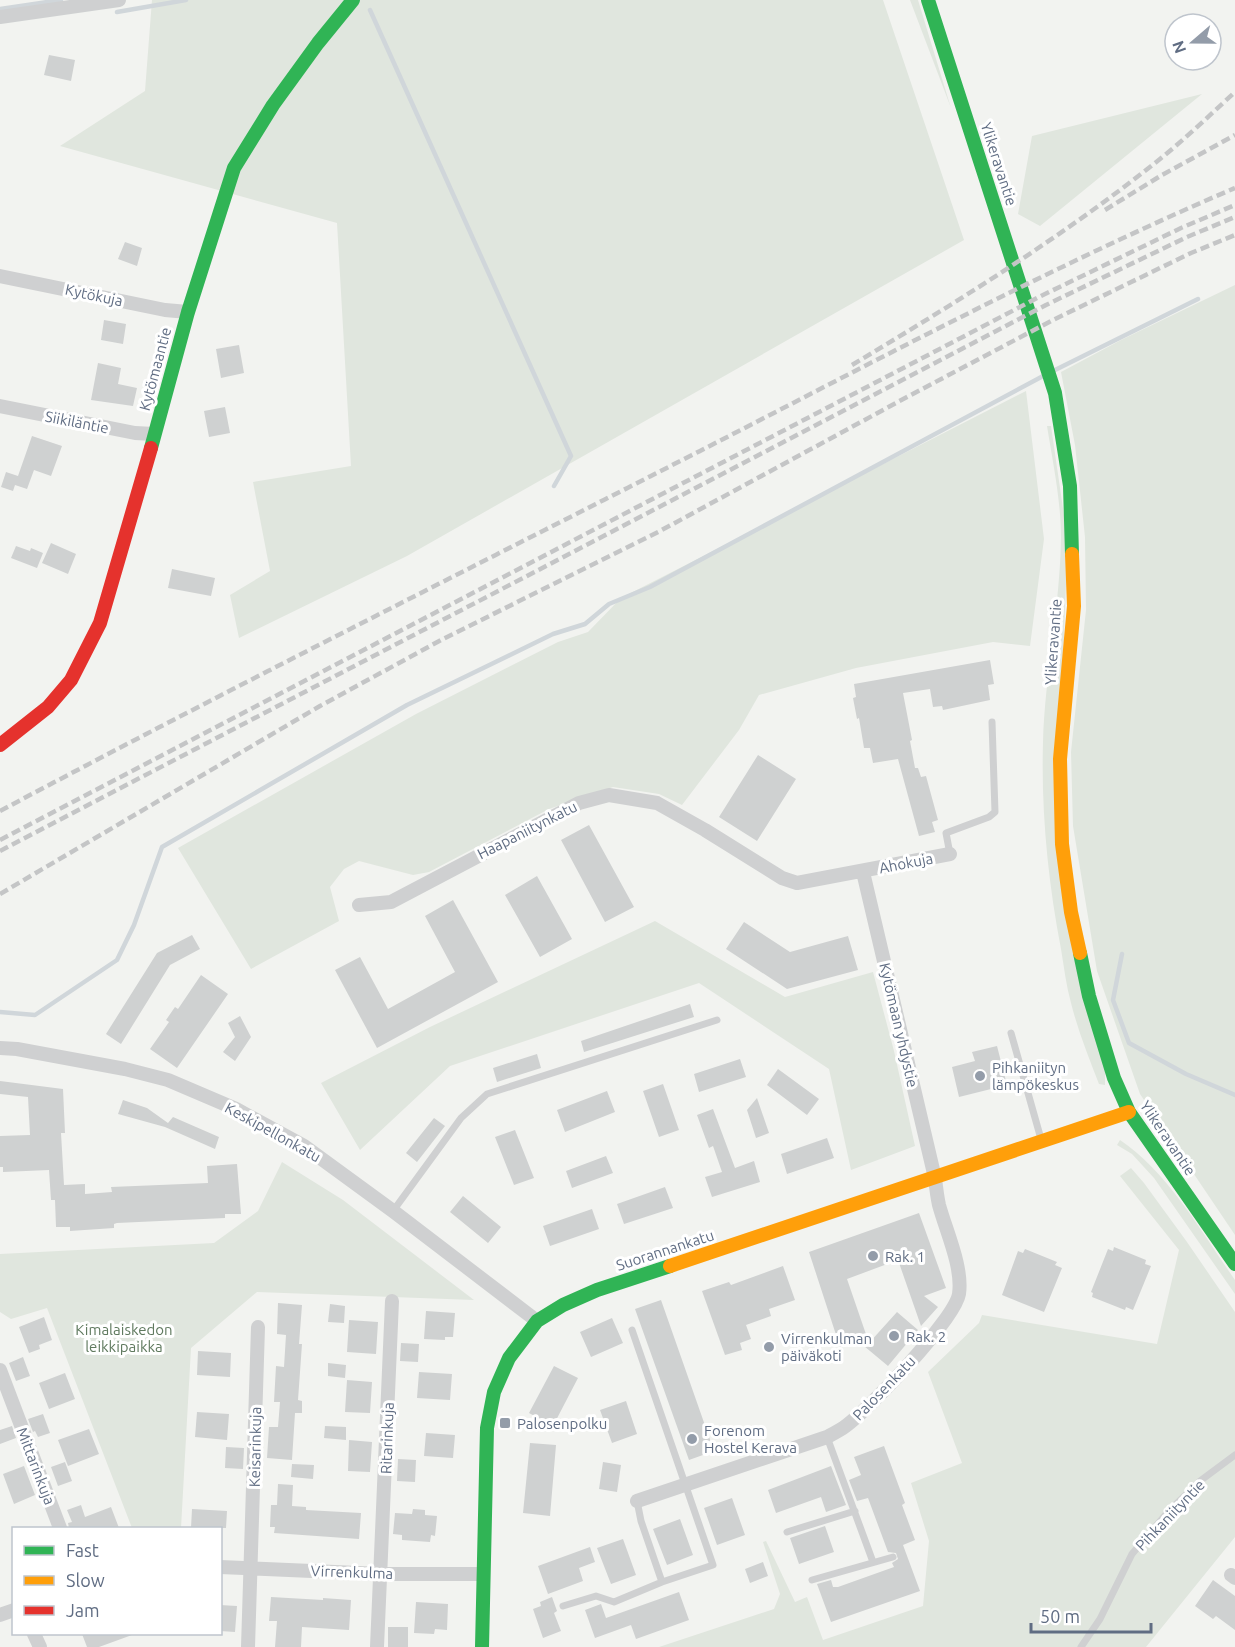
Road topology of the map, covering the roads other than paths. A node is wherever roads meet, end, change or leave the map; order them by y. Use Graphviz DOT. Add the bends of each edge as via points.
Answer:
graph roads {
  1 [pos="118,0"];
  2 [pos="353,0"];
  3 [pos="928,0"];
  4 [pos="0,16"];
  5 [pos="0,276"];
  6 [pos="188,312"];
  7 [pos="0,406"];
  8 [pos="154,434"];
  9 [pos="992,722"];
  10 [pos="0,745"];
  11 [pos="950,854"];
  12 [pos="862,872"];
  13 [pos="359,905"];
  14 [pos="717,1020"];
  15 [pos="1011,1033"];
  16 [pos="0,1048"];
  17 [pos="1129,1112"];
  18 [pos="1042,1141"];
  19 [pos="935,1178"];
  20 [pos="393,1210"];
  21 [pos="1235,1264"];
  22 [pos="392,1301"];
  23 [pos="537,1321"];
  24 [pos="258,1327"];
  25 [pos="632,1330"];
  26 [pos="0,1370"];
  27 [pos="827,1437"];
  28 [pos="1235,1455"];
  29 [pos="686,1485"];
  30 [pos="637,1501"];
  31 [pos="855,1511"];
  32 [pos="60,1527"];
  33 [pos="787,1532"];
  34 [pos="893,1557"];
  35 [pos="873,1562"];
  36 [pos="222,1567"];
  37 [pos="252,1568"];
  38 [pos="381,1574"];
  39 [pos="483,1574"];
  40 [pos="812,1580"];
  41 [pos="662,1582"];
  42 [pos="563,1606"];
  43 [pos="248,1647"];
  44 [pos="377,1647"];
  45 [pos="482,1647"];
  46 [pos="1081,1647"];
  1 -- 4 [label="street"];
  2 -- 6 [label="street, Kytömaantie" via="273,105 234,168"];
  3 -- 17 [label="street, Ylikeravantie" via="1055,393 1070,486 1074,606 1060,759 1062,844 1071,912 1089,996 1114,1078"];
  5 -- 6 [label="street, Kytökuja"];
  6 -- 8 [label="street, Kytömaantie"];
  7 -- 8 [label="street, Siikiläntie"];
  8 -- 10 [label="street, Kytömaantie" via="100,623 71,681 48,707"];
  9 -- 11 [label="lane" via="995,812 989,818 946,833"];
  11 -- 12 [label="street, Ahokuja"];
  12 -- 13 [label="street, Haapaniitynkatu" via="796,883 657,803 609,795 579,803 391,902"];
  12 -- 19 [label="street, Kytömaan yhdystie"];
  14 -- 20 [label="lane" via="487,1094 460,1118"];
  15 -- 18 [label="lane"];
  16 -- 20 [label="street, Keskipellonkatu" via="116,1067 168,1080 236,1109 304,1146"];
  17 -- 18 [label="street, Suorannankatu"];
  17 -- 21 [label="street, Ylikeravantie"];
  18 -- 19 [label="street, Suorannankatu"];
  19 -- 23 [label="street, Suorannankatu" via="597,1290"];
  19 -- 27 [label="street, Palosenkatu" via="958,1270 959,1294 939,1330 893,1380 852,1420"];
  20 -- 23 [label="street, Keskipellonkatu"];
  22 -- 38 [label="street, Ritarinkuja"];
  23 -- 39 [label="street, Suorannankatu" via="509,1358 494,1392 487,1428"];
  24 -- 37 [label="street, Keisarinkuja"];
  25 -- 29 [label="lane"];
  26 -- 32 [label="street, Mittarinkuja"];
  27 -- 29 [label="street, Palosenkatu"];
  27 -- 31 [label="lane"];
  28 -- 46 [label="lane, Pihkaniityntie" via="1200,1481 1132,1554 1100,1619"];
  29 -- 30 [label="street, Palosenkatu"];
  29 -- 41 [label="lane" via="713,1565"];
  30 -- 41 [label="lane" via="640,1521"];
  31 -- 33 [label="lane"];
  31 -- 35 [label="lane"];
  34 -- 35 [label="lane"];
  35 -- 40 [label="lane"];
  36 -- 37 [label="street, Virrenkulma"];
  37 -- 38 [label="street, Virrenkulma"];
  37 -- 43 [label="street, Keisarinkuja"];
  38 -- 39 [label="street, Virrenkulma"];
  38 -- 44 [label="street, Ritarinkuja"];
  39 -- 45 [label="street, Suorannankatu"];
  41 -- 42 [label="lane" via="614,1602 596,1596"];
}
